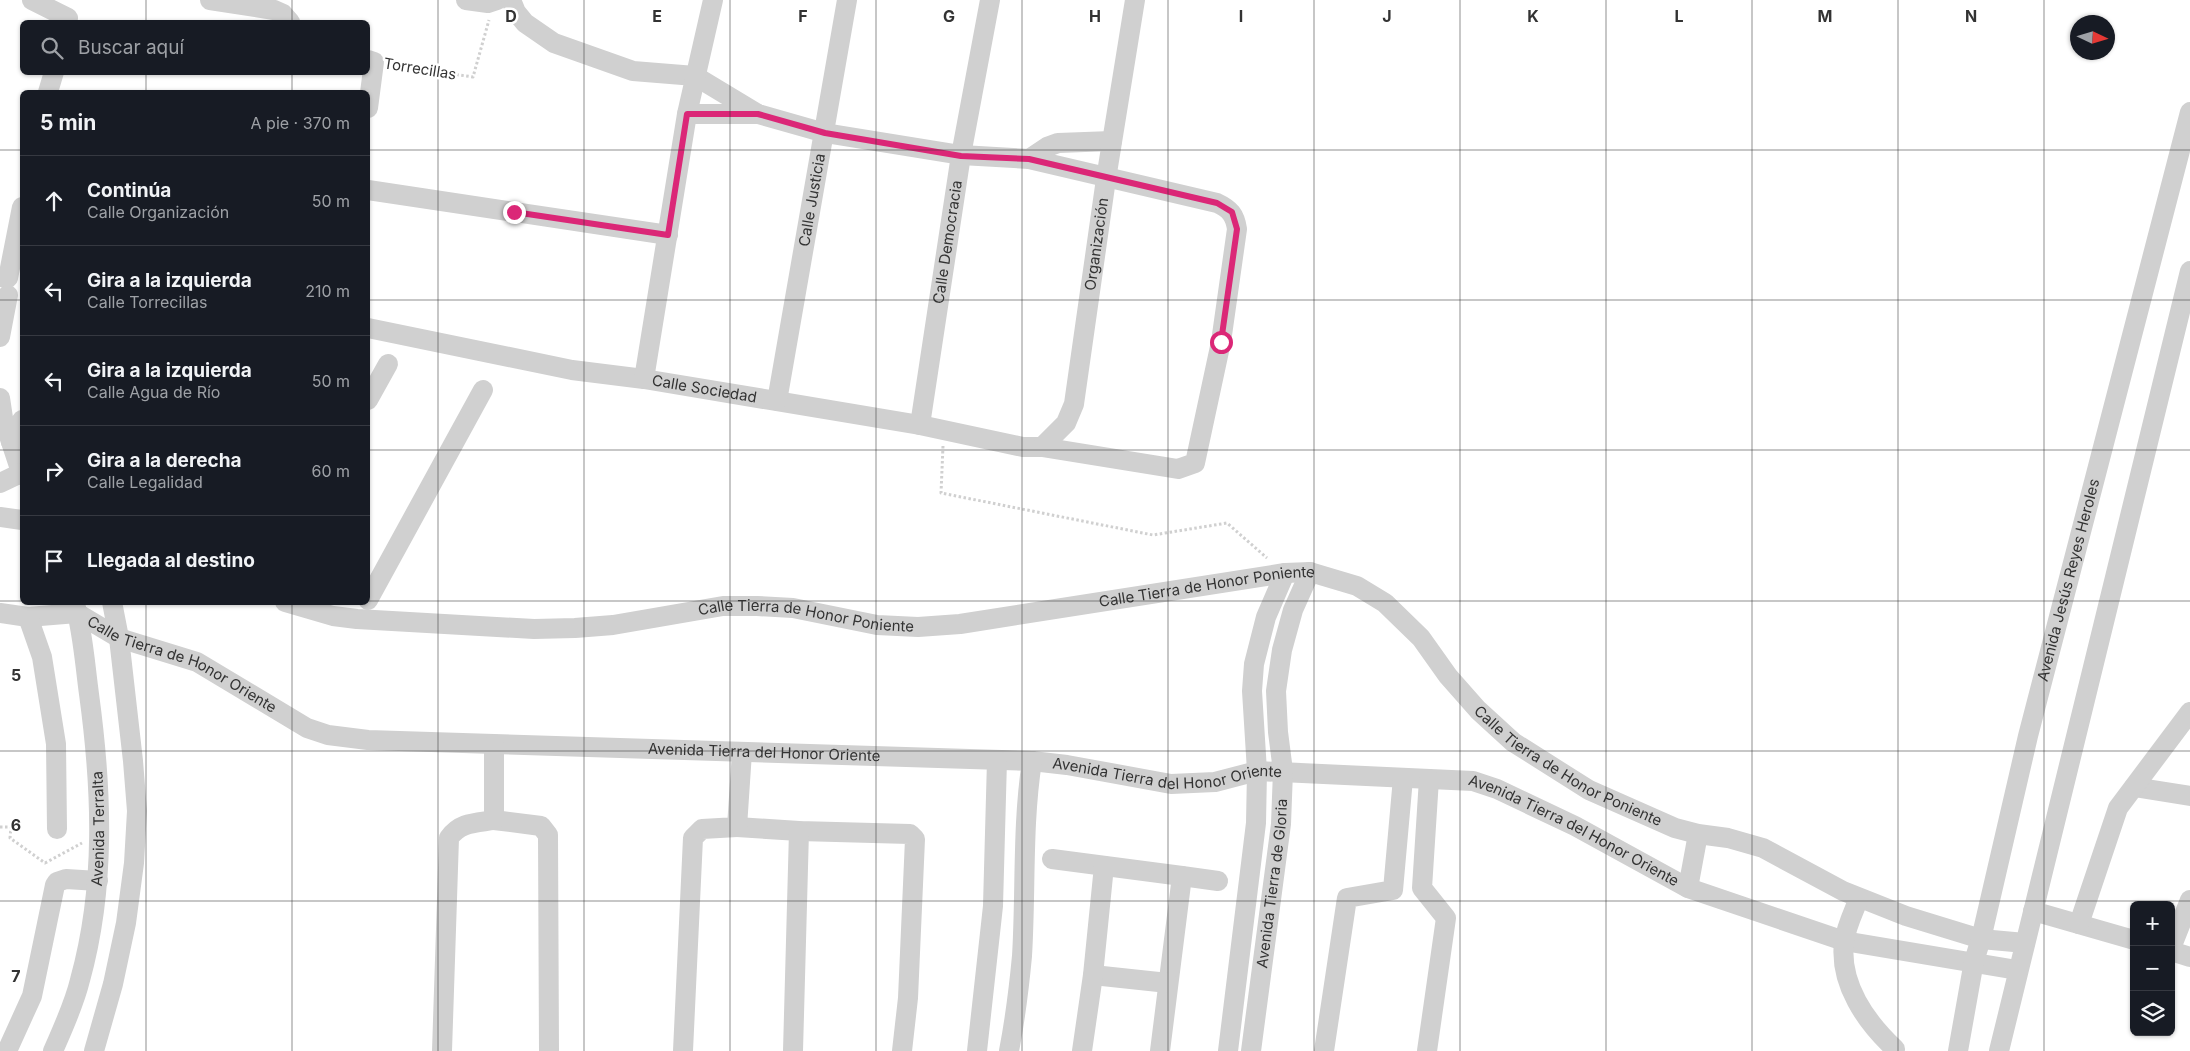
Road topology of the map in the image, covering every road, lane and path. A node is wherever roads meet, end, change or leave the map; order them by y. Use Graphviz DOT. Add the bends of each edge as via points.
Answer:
graph roads {
  1 [pos="32,0"];
  2 [pos="210,0"];
  3 [pos="466,0"];
  4 [pos="713,0"];
  5 [pos="847,0"];
  6 [pos="990,0"];
  7 [pos="1135,0"];
  8 [pos="501,1"];
  9 [pos="243,2"];
  10 [pos="68,14"];
  11 [pos="288,20"];
  12 [pos="371,61"];
  13 [pos="53,75"];
  14 [pos="695,76"];
  15 [pos="49,90"];
  16 [pos="369,90"];
  17 [pos="2190,112"];
  18 [pos="687,114"];
  19 [pos="758,114"];
  20 [pos="825,133"];
  21 [pos="1112,141"];
  22 [pos="961,156"];
  23 [pos="1029,159"];
  24 [pos="1106,178"];
  25 [pos="370,190"];
  26 [pos="20,216"];
  27 [pos="668,235"];
  28 [pos="2190,272"];
  29 [pos="5,283"];
  30 [pos="370,328"];
  31 [pos="0,337"];
  32 [pos="388,364"];
  33 [pos="644,379"];
  34 [pos="483,390"];
  35 [pos="370,396"];
  36 [pos="0,398"];
  37 [pos="777,401"];
  38 [pos="20,424"];
  39 [pos="920,425"];
  40 [pos="944,431"];
  41 [pos="11,442"];
  42 [pos="1042,446"];
  43 [pos="20,468"];
  44 [pos="20,475"];
  45 [pos="0,483"];
  46 [pos="0,518"];
  47 [pos="20,520"];
  48 [pos="1310,572"];
  49 [pos="1285,574"];
  50 [pos="370,596"];
  51 [pos="113,605"];
  52 [pos="295,605"];
  53 [pos="364,607"];
  54 [pos="76,608"];
  55 [pos="0,613"];
  56 [pos="28,617"];
  57 [pos="49,617"];
  58 [pos="119,638"];
  59 [pos="42,657"];
  60 [pos="2190,712"];
  61 [pos="285,716"];
  62 [pos="494,744"];
  63 [pos="742,752"];
  64 [pos="997,760"];
  65 [pos="1032,761"];
  66 [pos="1257,771"];
  67 [pos="1283,771"];
  68 [pos="1403,778"];
  69 [pos="1429,779"];
  70 [pos="2134,787"];
  71 [pos="2190,796"];
  72 [pos="494,820"];
  73 [pos="737,826"];
  74 [pos="57,829"];
  75 [pos="798,831"];
  76 [pos="1698,834"];
  77 [pos="1052,859"];
  78 [pos="1104,866"];
  79 [pos="1182,876"];
  80 [pos="98,881"];
  81 [pos="1218,881"];
  82 [pos="1688,888"];
  83 [pos="1859,898"];
  84 [pos="2190,900"];
  85 [pos="2033,911"];
  86 [pos="2079,924"];
  87 [pos="1981,939"];
  88 [pos="2130,939"];
  89 [pos="1844,941"];
  90 [pos="2025,943"];
  91 [pos="2173,946"];
  92 [pos="2175,951"];
  93 [pos="2190,956"];
  94 [pos="1974,961"];
  95 [pos="2018,970"];
  96 [pos="1093,975"];
  97 [pos="1168,983"];
  98 [pos="1895,1049"];
  99 [pos="7,1051"];
  100 [pos="53,1051"];
  101 [pos="94,1051"];
  102 [pos="442,1051"];
  103 [pos="549,1051"];
  104 [pos="683,1051"];
  105 [pos="793,1051"];
  106 [pos="902,1051"];
  107 [pos="977,1051"];
  108 [pos="1009,1051"];
  109 [pos="1082,1051"];
  110 [pos="1160,1051"];
  111 [pos="1228,1051"];
  112 [pos="1251,1051"];
  113 [pos="1324,1051"];
  114 [pos="1427,1051"];
  115 [pos="1958,1051"];
  116 [pos="1999,1051"];
  1 -- 10 [label="street"];
  2 -- 9 [label="street"];
  3 -- 8 [label="street"];
  4 -- 14 [label="street"];
  5 -- 20 [label="street, Calle Justicia"];
  6 -- 22 [label="street, Calle Democracia"];
  7 -- 21 [label="street, Organización"];
  8 -- 12 [label="path, Torrecillas" via="473,77"];
  8 -- 14 [label="street" via="554,43 633,71"];
  9 -- 11 [label="street" via="278,12"];
  12 -- 16 [label="street"];
  13 -- 15 [label="street"];
  14 -- 18 [label="street"];
  14 -- 19 [label="street"];
  17 -- 87 [label="street, Avenida Jesús Reyes Heroles" via="2028,736"];
  18 -- 19 [label="street"];
  18 -- 27 [label="street"];
  19 -- 20 [label="street"];
  20 -- 22 [label="street"];
  20 -- 37 [label="street, Calle Justicia"];
  21 -- 23 [label="street" via="1058,143"];
  21 -- 24 [label="street, Organización"];
  22 -- 23 [label="street"];
  22 -- 39 [label="street, Calle Democracia"];
  23 -- 24 [label="street"];
  24 -- 42 [label="street, Organización" via="1074,404 1066,423"];
  24 -- 42 [label="street, Calle Sociedad" via="1217,203 1232,212 1237,229 1221,342 1196,463 1178,469"];
  25 -- 27 [label="street"];
  26 -- 29 [label="street"];
  27 -- 33 [label="street"];
  28 -- 85 [label="street"];
  29 -- 31 [label="street"];
  30 -- 33 [label="street, Calle Sociedad" via="572,370"];
  32 -- 35 [label="street"];
  33 -- 37 [label="street, Calle Sociedad"];
  34 -- 50 [label="street"];
  36 -- 41 [label="street"];
  37 -- 39 [label="street, Calle Sociedad"];
  38 -- 41 [label="street"];
  39 -- 40 [label="street, Calle Sociedad"];
  40 -- 42 [label="street, Calle Sociedad" via="1023,447"];
  40 -- 49 [label="path" via="941,493 1153,535 1227,523"];
  41 -- 43 [label="street"];
  44 -- 45 [label="street"];
  46 -- 47 [label="street"];
  48 -- 49 [label="street, Calle Tierra de Honor Poniente"];
  48 -- 67 [label="street, Avenida Tierra de Gloria" via="1293,610 1282,650 1276,691"];
  48 -- 76 [label="street, Calle Tierra de Honor Poniente" via="1357,586 1385,603 1421,638 1478,710 1513,742 1589,790 1652,819"];
  49 -- 53 [label="street, Calle Tierra de Honor Poniente" via="960,624 918,627 877,626 793,608 723,606 613,625 534,629"];
  49 -- 66 [label="street, Avenida Tierra de Gloria" via="1266,616 1254,664 1252,719"];
  51 -- 58 [label="street"];
  52 -- 53 [label="street, Calle Tierra de Honor Poniente" via="333,616"];
  54 -- 57 [label="street"];
  54 -- 58 [label="street, Calle Tierra de Honor Oriente"];
  54 -- 80 [label="street, Avenida Terralta" via="99,789"];
  55 -- 56 [label="street"];
  56 -- 57 [label="street"];
  56 -- 59 [label="street"];
  57 -- 59 [label="street"];
  58 -- 61 [label="street, Calle Tierra de Honor Oriente" via="197,662"];
  58 -- 101 [label="street" via="134,761 137,811 134,863 114,984"];
  59 -- 74 [label="street" via="56,744"];
  60 -- 70 [label="street"];
  61 -- 62 [label="street, Avenida Tierra del Honor Oriente" via="328,735 368,740"];
  62 -- 63 [label="street, Avenida Tierra del Honor Oriente"];
  62 -- 72 [label="street"];
  63 -- 64 [label="street, Avenida Tierra del Honor Oriente"];
  63 -- 73 [label="street"];
  64 -- 65 [label="street, Avenida Tierra del Honor Oriente"];
  64 -- 107 [label="street" via="993,906"];
  65 -- 66 [label="street, Avenida Tierra del Honor Oriente" via="1171,784 1215,782"];
  65 -- 108 [label="street" via="1024,850 1022,956"];
  66 -- 67 [label="street, Avenida Tierra del Honor Oriente"];
  66 -- 111 [label="street, Avenida Tierra de Gloria" via="1256,823"];
  67 -- 68 [label="street, Avenida Tierra del Honor Oriente"];
  67 -- 112 [label="street, Avenida Tierra de Gloria" via="1281,824"];
  68 -- 69 [label="street, Avenida Tierra del Honor Oriente"];
  68 -- 113 [label="street" via="1393,890 1347,898"];
  69 -- 82 [label="street, Avenida Tierra del Honor Oriente" via="1485,784 1575,826"];
  69 -- 114 [label="street" via="1422,888 1446,918"];
  70 -- 71 [label="street"];
  70 -- 86 [label="street" via="2112,822"];
  72 -- 102 [label="street" via="456,829 450,838"];
  72 -- 103 [label="street" via="541,826 548,835"];
  73 -- 75 [label="street"];
  73 -- 104 [label="street" via="702,829 694,838"];
  75 -- 105 [label="street"];
  75 -- 106 [label="street" via="910,834 915,839 908,998"];
  76 -- 82 [label="street"];
  76 -- 83 [label="street, Calle Tierra de Honor Poniente" via="1763,848"];
  77 -- 78 [label="street"];
  78 -- 79 [label="street"];
  78 -- 96 [label="street"];
  79 -- 81 [label="street"];
  79 -- 97 [label="street"];
  80 -- 99 [label="street" via="66,879 57,882 32,996"];
  80 -- 100 [label="street, Avenida Terralta" via="80,981"];
  82 -- 89 [label="street, Avenida Tierra del Honor Oriente"];
  83 -- 87 [label="street, Calle Tierra de Honor Poniente"];
  83 -- 89 [label="street"];
  84 -- 91 [label="street"];
  85 -- 86 [label="street"];
  85 -- 90 [label="street"];
  86 -- 88 [label="street"];
  87 -- 90 [label="street, Calle Tierra de Honor Poniente"];
  87 -- 94 [label="street, Avenida Jesús Reyes Heroles"];
  89 -- 94 [label="street, Avenida Tierra del Honor Oriente"];
  89 -- 98 [label="street" via="1844,962 1856,1002 1880,1035"];
  90 -- 95 [label="street"];
  92 -- 93 [label="street"];
  94 -- 95 [label="street, Avenida Tierra del Honor Oriente"];
  94 -- 115 [label="street, Avenida Jesús Reyes Heroles"];
  95 -- 116 [label="street"];
  96 -- 97 [label="street"];
  96 -- 109 [label="street"];
  97 -- 110 [label="street"];
}
